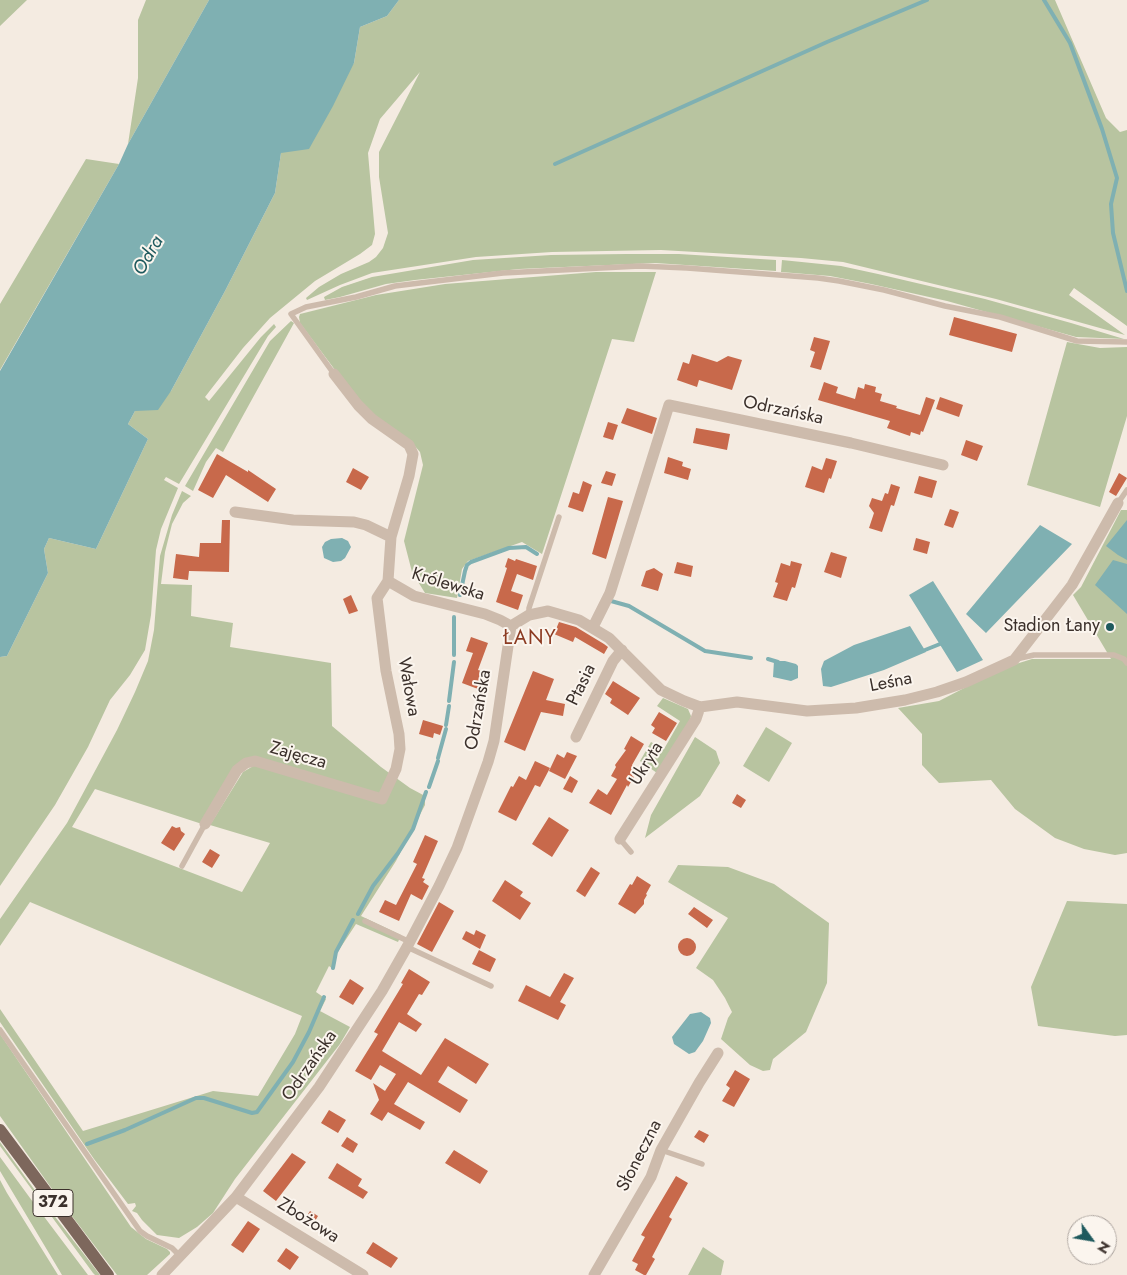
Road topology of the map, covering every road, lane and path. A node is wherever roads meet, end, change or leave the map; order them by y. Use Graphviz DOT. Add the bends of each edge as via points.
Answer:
graph roads {
  1 [pos="1127,342"];
  2 [pos="334,374"];
  3 [pos="943,465"];
  4 [pos="1127,490"];
  5 [pos="1122,503"];
  6 [pos="235,512"];
  7 [pos="559,516"];
  8 [pos="391,538"];
  9 [pos="388,581"];
  10 [pos="529,615"];
  11 [pos="511,626"];
  12 [pos="593,627"];
  13 [pos="622,650"];
  14 [pos="1014,660"];
  15 [pos="1127,663"];
  16 [pos="700,707"];
  17 [pos="576,736"];
  18 [pos="382,799"];
  19 [pos="206,824"];
  20 [pos="620,839"];
  21 [pos="630,852"];
  22 [pos="182,866"];
  23 [pos="365,922"];
  24 [pos="408,944"];
  25 [pos="491,986"];
  26 [pos="0,1030"];
  27 [pos="718,1053"];
  28 [pos="0,1130"];
  29 [pos="661,1150"];
  30 [pos="702,1164"];
  31 [pos="236,1197"];
  32 [pos="180,1256"];
  33 [pos="108,1275"];
  34 [pos="162,1275"];
  35 [pos="363,1275"];
  36 [pos="594,1275"];
  1 -- 2 [label="lane" via="1077,341 1000,317 839,281 640,266 503,273 395,286 306,306 290,314"];
  2 -- 8 [label="street, Królewska" via="358,404 409,445 413,454"];
  3 -- 12 [label="street, Odrzańska" via="669,405 610,593"];
  4 -- 5 [label="lane, Leśna"];
  5 -- 14 [label="street, Leśna" via="1075,579"];
  6 -- 8 [label="street" via="293,520 354,522"];
  7 -- 10 [label="lane" via="528,608"];
  8 -- 9 [label="street, Królewska"];
  9 -- 11 [label="street, Królewska" via="414,596 485,614"];
  9 -- 18 [label="street, Wałowa" via="377,598 400,750 396,769"];
  10 -- 11 [label="street"];
  10 -- 12 [label="street" via="555,612"];
  11 -- 24 [label="street, Odrzańska" via="488,762 457,848"];
  12 -- 13 [label="street, Leśna"];
  13 -- 16 [label="street, Leśna" via="661,690"];
  13 -- 17 [label="street, Ptasia" via="613,661"];
  14 -- 15 [label="lane" via="1034,655 1114,655"];
  14 -- 16 [label="street, Leśna" via="937,692 856,708 807,711 737,702"];
  16 -- 20 [label="street, Ukryta" via="696,719"];
  18 -- 19 [label="street, Zajęcza" via="255,761 237,770"];
  19 -- 22 [label="lane"];
  20 -- 21 [label="lane"];
  23 -- 24 [label="lane"];
  24 -- 25 [label="lane"];
  24 -- 31 [label="street, Odrzańska" via="382,991 319,1087"];
  26 -- 32 [label="lane" via="140,1231 172,1248"];
  27 -- 29 [label="street, Słoneczna"];
  28 -- 33 [label="main road, 372"];
  29 -- 30 [label="lane"];
  29 -- 36 [label="street, Słoneczna" via="651,1176"];
  31 -- 32 [label="street, Odrzańska"];
  31 -- 35 [label="street, Zbożowa"];
  32 -- 34 [label="street, Odrzańska"];
}
